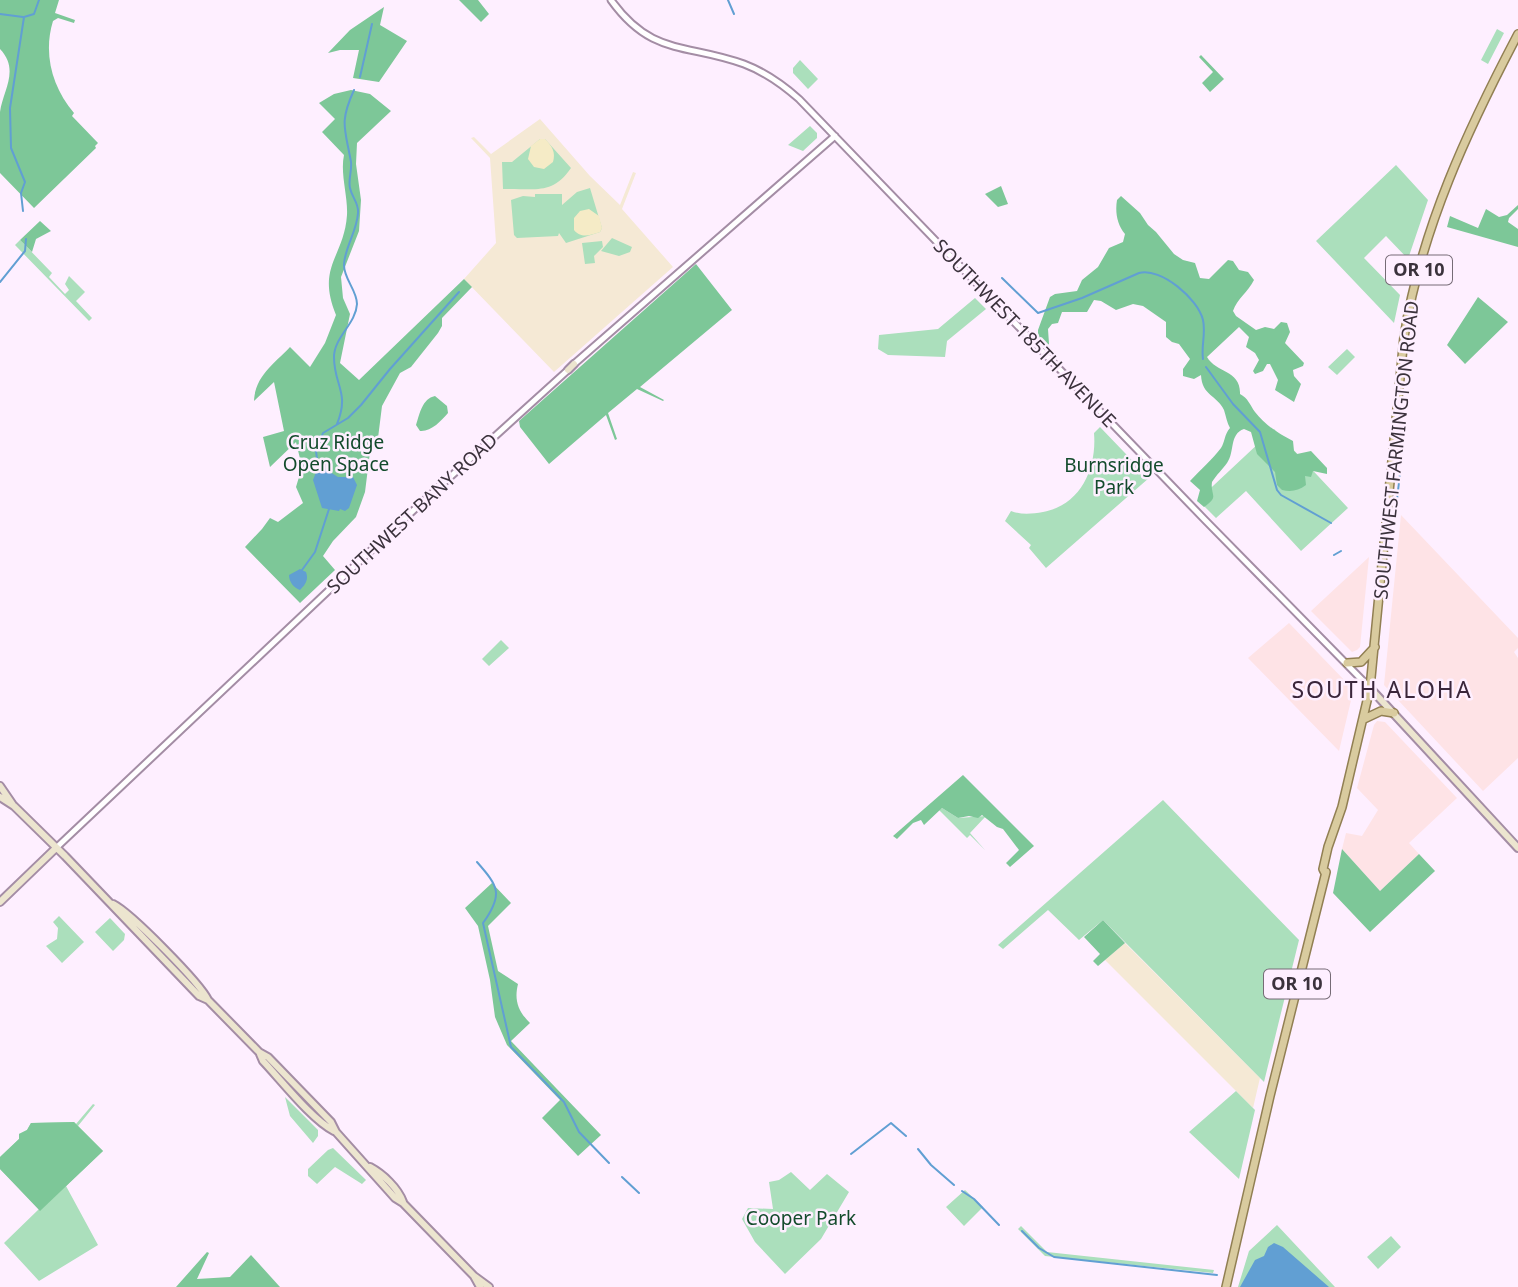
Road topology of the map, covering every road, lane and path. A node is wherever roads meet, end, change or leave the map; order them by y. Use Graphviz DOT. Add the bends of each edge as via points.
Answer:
graph roads {
  1 [pos="611,0"];
  2 [pos="1518,34"];
  3 [pos="835,136"];
  4 [pos="1375,647"];
  5 [pos="1347,663"];
  6 [pos="1370,688"];
  7 [pos="1394,713"];
  8 [pos="1364,719"];
  9 [pos="0,786"];
  10 [pos="0,797"];
  11 [pos="14,806"];
  12 [pos="56,848"];
  13 [pos="1518,848"];
  14 [pos="0,902"];
  15 [pos="474,1276"];
  16 [pos="480,1287"];
  17 [pos="489,1287"];
  18 [pos="1226,1287"];
  1 -- 3 [label="street, SOUTHWEST 185TH AVENUE" via="630,22 659,42 766,74"];
  2 -- 4 [label="main road, SOUTHWEST FARMINGTON ROAD / OR 10" via="1460,152 1412,295"];
  3 -- 5 [label="street, SOUTHWEST 185TH AVENUE"];
  3 -- 12 [label="street, SOUTHWEST BANY ROAD" via="416,507"];
  4 -- 5 [label="main road" via="1361,662"];
  4 -- 6 [label="main road, SOUTHWEST FARMINGTON ROAD / OR 10"];
  5 -- 6 [label="street, SOUTHWEST 185TH AVENUE"];
  6 -- 7 [label="main road, SOUTHWEST 185TH AVENUE"];
  6 -- 8 [label="main road, SOUTHWEST FARMINGTON ROAD / OR 10"];
  7 -- 8 [label="main road" via="1381,711"];
  7 -- 13 [label="main road, SOUTHWEST 185TH AVENUE"];
  8 -- 18 [label="main road, SOUTHWEST FARMINGTON ROAD / OR 10"];
  9 -- 11 [label="main road"];
  10 -- 11 [label="main road"];
  11 -- 12 [label="main road"];
  12 -- 14 [label="main road, SOUTHWEST BANY ROAD"];
  12 -- 15 [label="main road" via="199,996 284,1073"];
  15 -- 16 [label="main road"];
  15 -- 17 [label="main road"];
}
